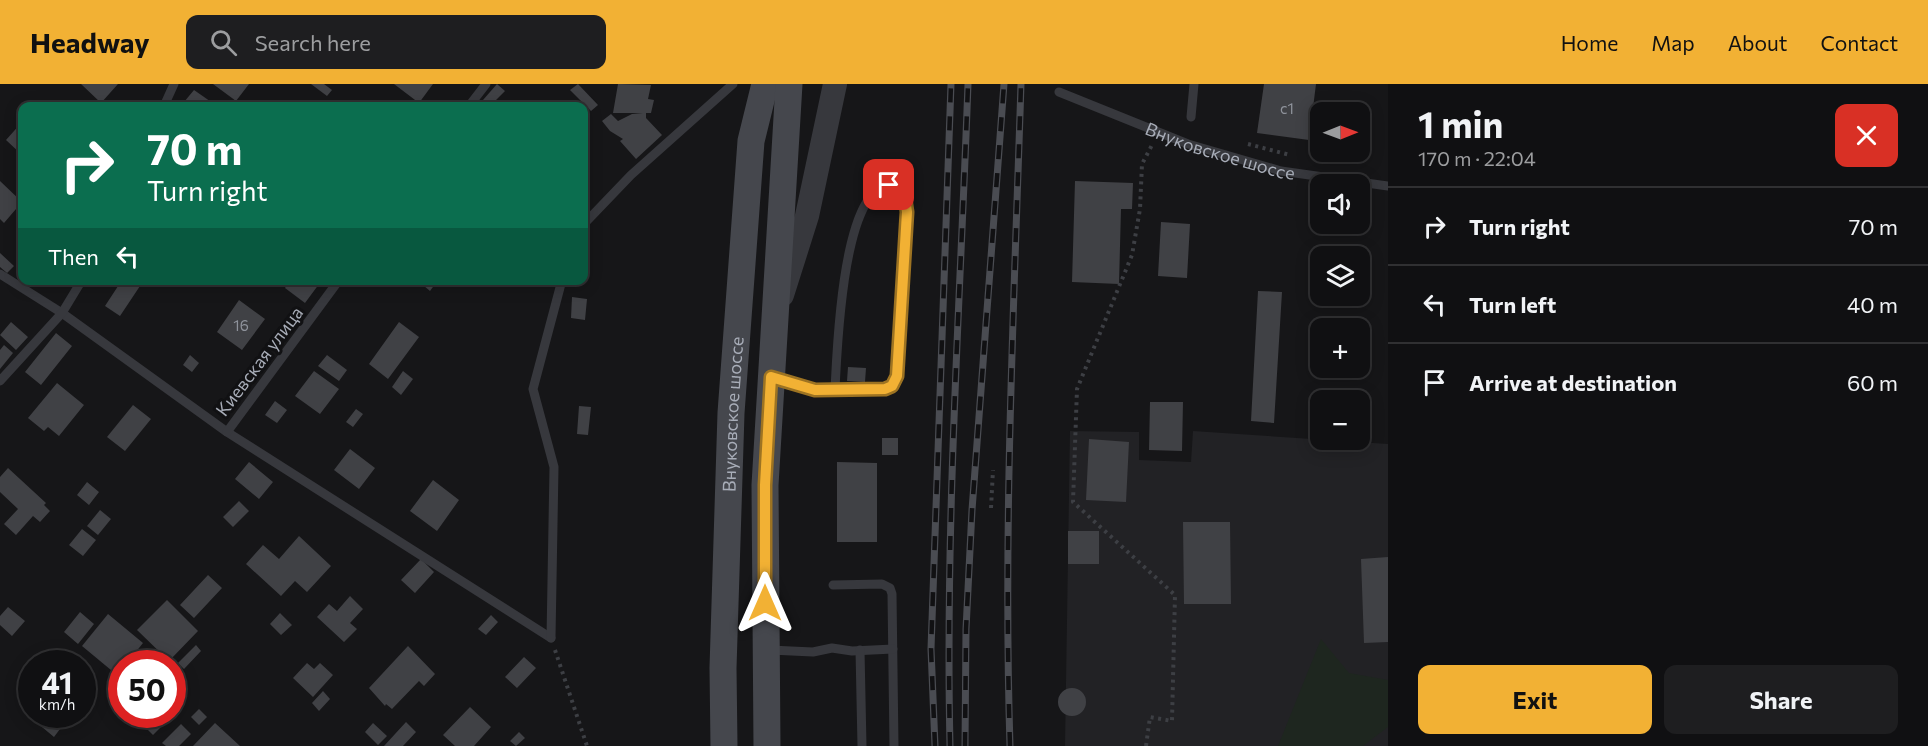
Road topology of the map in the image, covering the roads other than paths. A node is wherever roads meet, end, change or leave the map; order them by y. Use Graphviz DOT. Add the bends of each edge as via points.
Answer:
graph roads {
  1 [pos="174,84"];
  2 [pos="486,84"];
  3 [pos="733,84"];
  4 [pos="750,84"];
  5 [pos="765,84"];
  6 [pos="789,84"];
  7 [pos="835,84"];
  8 [pos="1194,84"];
  9 [pos="1059,92"];
  10 [pos="166,102"];
  11 [pos="472,102"];
  12 [pos="1191,117"];
  13 [pos="751,141"];
  14 [pos="1388,186"];
  15 [pos="588,220"];
  16 [pos="0,274"];
  17 [pos="79,285"];
  18 [pos="335,285"];
  19 [pos="561,285"];
  20 [pos="62,313"];
  21 [pos="773,326"];
  22 [pos="771,377"];
  23 [pos="0,381"];
  24 [pos="833,388"];
  25 [pos="226,432"];
  26 [pos="833,585"];
  27 [pos="892,649"];
  28 [pos="765,650"];
  29 [pos="856,650"];
  30 [pos="724,746"];
  31 [pos="767,746"];
  32 [pos="862,746"];
  33 [pos="894,746"];
  1 -- 10 [label="lane"];
  2 -- 11 [label="lane"];
  3 -- 15 [label="lane" via="631,175"];
  4 -- 13 [label="street"];
  5 -- 13 [label="main road, Внуковское шоссе"];
  6 -- 21 [label="main road, Внуковское шоссе"];
  7 -- 21 [label="street" via="807,216"];
  8 -- 12 [label="lane"];
  9 -- 14 [label="lane, Внуковское шоссе" via="1158,132 1281,171"];
  13 -- 30 [label="main road, Внуковское шоссе" via="731,425"];
  16 -- 20 [label="lane"];
  17 -- 20 [label="lane"];
  18 -- 25 [label="lane, Киевская улица"];
  19 -- 25 [label="lane" via="533,388 554,467 551,638"];
  20 -- 23 [label="lane"];
  20 -- 25 [label="lane"];
  21 -- 22 [label="main road, Внуковское шоссе"];
  22 -- 24 [label="lane" via="815,390"];
  22 -- 28 [label="main road, Внуковское шоссе" via="765,485"];
  24 -- 24 [label="lane" via="885,389 892,386 897,376 907,212 904,191 896,186 880,187 870,195 854,233"];
  26 -- 27 [label="lane" via="882,584 890,588"];
  27 -- 29 [label="lane"];
  27 -- 33 [label="lane"];
  28 -- 29 [label="lane" via="832,655"];
  28 -- 31 [label="main road, Внуковское шоссе"];
  29 -- 32 [label="lane"];
}
